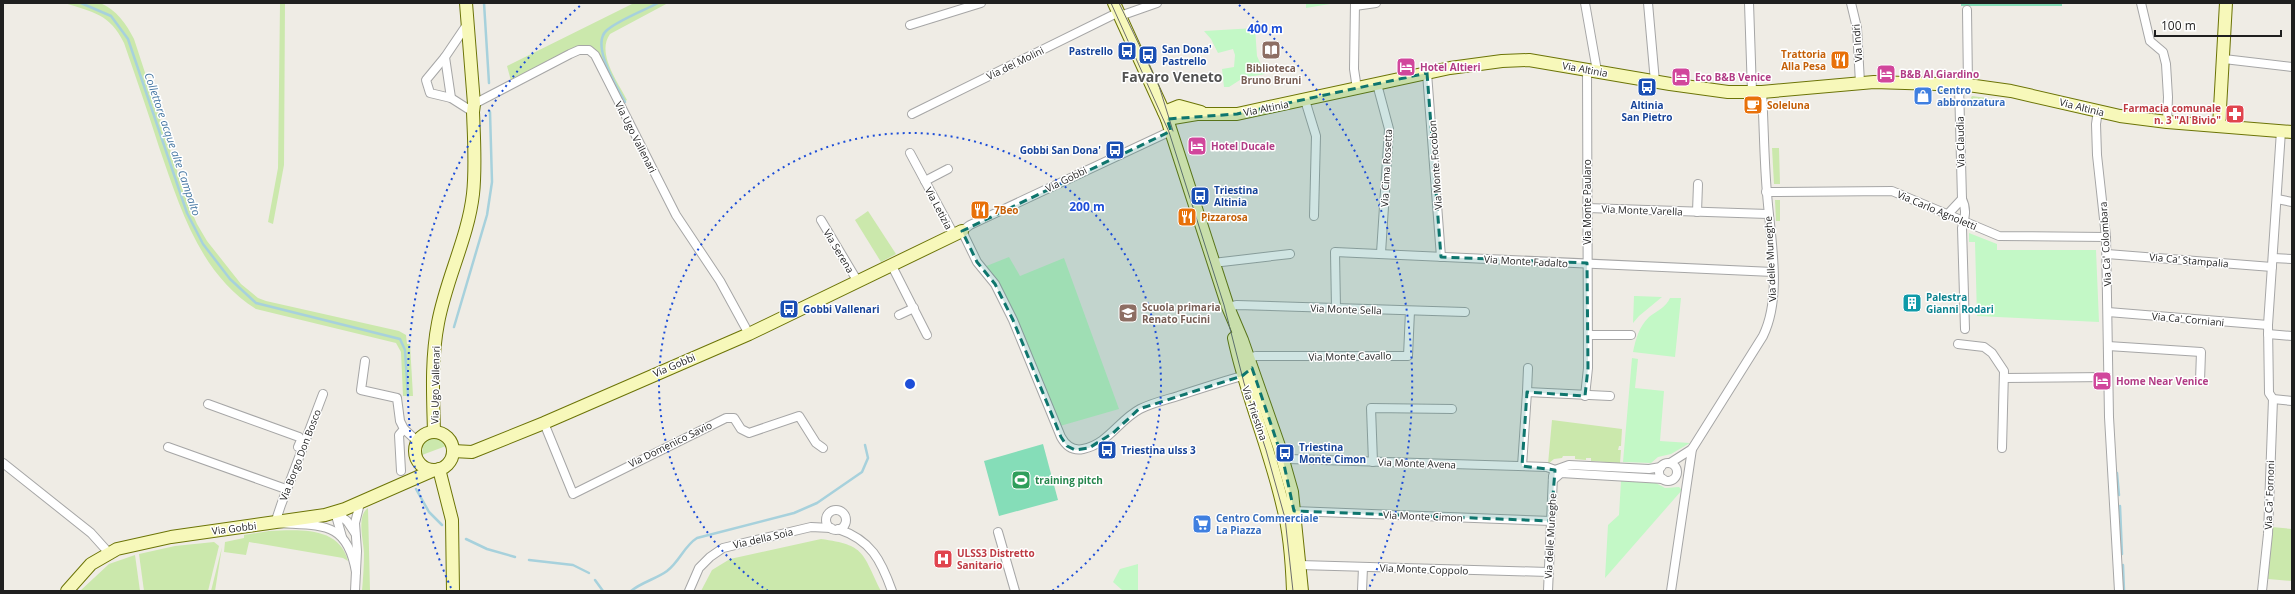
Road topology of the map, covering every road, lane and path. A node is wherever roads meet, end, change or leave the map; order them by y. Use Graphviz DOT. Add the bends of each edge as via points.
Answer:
graph roads {
  1 [pos="466,3"];
  2 [pos="981,3"];
  3 [pos="1157,3"];
  4 [pos="1376,3"];
  5 [pos="1585,3"];
  6 [pos="1648,3"];
  7 [pos="1749,3"];
  8 [pos="1851,3"];
  9 [pos="2141,3"];
  10 [pos="2226,3"];
  11 [pos="1355,5"];
  12 [pos="1118,10"];
  13 [pos="1967,10"];
  14 [pos="468,23"];
  15 [pos="910,25"];
  16 [pos="445,57"];
  17 [pos="2224,59"];
  18 [pos="2292,67"];
  19 [pos="1592,70"];
  20 [pos="1427,73"];
  21 [pos="1655,82"];
  22 [pos="1860,83"];
  23 [pos="1378,84"];
  24 [pos="1963,85"];
  25 [pos="1155,89"];
  26 [pos="1357,89"];
  27 [pos="1757,92"];
  28 [pos="451,98"];
  29 [pos="1306,100"];
  30 [pos="474,108"];
  31 [pos="1190,108"];
  32 [pos="2098,111"];
  33 [pos="912,114"];
  34 [pos="1205,114"];
  35 [pos="1166,115"];
  36 [pos="2167,122"];
  37 [pos="2219,126"];
  38 [pos="1171,131"];
  39 [pos="2287,131"];
  40 [pos="910,153"];
  41 [pos="948,169"];
  42 [pos="925,181"];
  43 [pos="1698,184"];
  44 [pos="1766,192"];
  45 [pos="1962,199"];
  46 [pos="2277,199"];
  47 [pos="2292,202"];
  48 [pos="1587,208"];
  49 [pos="1697,212"];
  50 [pos="1768,214"];
  51 [pos="1948,214"];
  52 [pos="1314,216"];
  53 [pos="821,220"];
  54 [pos="1964,221"];
  55 [pos="958,233"];
  56 [pos="2106,237"];
  57 [pos="1290,254"];
  58 [pos="1381,254"];
  59 [pos="2107,254"];
  60 [pos="1441,256"];
  61 [pos="2273,258"];
  62 [pos="2292,259"];
  63 [pos="1213,263"];
  64 [pos="1587,263"];
  65 [pos="892,266"];
  66 [pos="2272,267"];
  67 [pos="1773,272"];
  68 [pos="858,282"];
  69 [pos="1228,307"];
  70 [pos="914,308"];
  71 [pos="1336,308"];
  72 [pos="1410,311"];
  73 [pos="1464,312"];
  74 [pos="2108,312"];
  75 [pos="899,315"];
  76 [pos="2268,325"];
  77 [pos="1965,329"];
  78 [pos="749,334"];
  79 [pos="2268,334"];
  80 [pos="927,335"];
  81 [pos="1588,335"];
  82 [pos="1631,335"];
  83 [pos="2292,336"];
  84 [pos="1242,340"];
  85 [pos="1958,344"];
  86 [pos="2108,346"];
  87 [pos="1248,358"];
  88 [pos="365,362"];
  89 [pos="1528,368"];
  90 [pos="1242,376"];
  91 [pos="2108,377"];
  92 [pos="2004,378"];
  93 [pos="2200,381"];
  94 [pos="1527,392"];
  95 [pos="323,394"];
  96 [pos="1585,396"];
  97 [pos="1610,396"];
  98 [pos="2273,399"];
  99 [pos="2292,401"];
  100 [pos="208,404"];
  101 [pos="1452,409"];
  102 [pos="1266,411"];
  103 [pos="544,423"];
  104 [pos="404,429"];
  105 [pos="434,432"];
  106 [pos="418,442"];
  107 [pos="168,446"];
  108 [pos="823,448"];
  109 [pos="2002,448"];
  110 [pos="1692,449"];
  111 [pos="453,451"];
  112 [pos="1288,459"];
  113 [pos="418,461"];
  114 [pos="1373,462"];
  115 [pos="3,463"];
  116 [pos="1670,463"];
  117 [pos="1522,466"];
  118 [pos="1661,467"];
  119 [pos="437,469"];
  120 [pos="1555,470"];
  121 [pos="1677,470"];
  122 [pos="401,471"];
  123 [pos="411,479"];
  124 [pos="1553,480"];
  125 [pos="1666,480"];
  126 [pos="283,488"];
  127 [pos="1686,488"];
  128 [pos="360,503"];
  129 [pos="1294,511"];
  130 [pos="335,512"];
  131 [pos="827,515"];
  132 [pos="277,520"];
  133 [pos="845,521"];
  134 [pos="1551,521"];
  135 [pos="811,527"];
  136 [pos="834,529"];
  137 [pos="998,532"];
  138 [pos="356,534"];
  139 [pos="853,534"];
  140 [pos="343,537"];
  141 [pos="108,553"];
  142 [pos="1300,565"];
  143 [pos="1363,567"];
  144 [pos="356,572"];
  145 [pos="1548,572"];
  146 [pos="67,591"];
  147 [pos="354,591"];
  148 [pos="453,591"];
  149 [pos="689,591"];
  150 [pos="892,591"];
  151 [pos="1015,591"];
  152 [pos="1293,591"];
  153 [pos="1302,591"];
  154 [pos="1362,591"];
  155 [pos="1548,591"];
  156 [pos="1671,591"];
  157 [pos="2119,591"];
  158 [pos="2262,591"];
  1 -- 14 [label="street, Via Ugo Vallenari"];
  2 -- 15 [label="street"];
  3 -- 12 [label="street, Via dei Molini"];
  4 -- 11 [label="street"];
  5 -- 19 [label="street, Via Monte Paularo"];
  6 -- 21 [label="street"];
  7 -- 27 [label="street, Via delle Muneghe"];
  8 -- 22 [label="street, Via Indri" via="1857,28"];
  9 -- 36 [label="street" via="2150,41 2163,52 2166,64"];
  10 -- 17 [label="street"];
  11 -- 26 [label="street" via="1354,69"];
  12 -- 25 [label="street, Via Triestina"];
  12 -- 33 [label="street, Via dei Molini"];
  13 -- 24 [label="street"];
  14 -- 16 [label="street"];
  14 -- 30 [label="street, Via Ugo Vallenari"];
  16 -- 28 [label="street"];
  16 -- 28 [label="street" via="426,80 427,87 430,93 436,96"];
  17 -- 18 [label="street"];
  17 -- 37 [label="street"];
  19 -- 20 [label="street, Via Altinia" via="1543,61 1517,60 1478,63"];
  19 -- 21 [label="street, Via Altinia"];
  19 -- 48 [label="street, Via Monte Paularo"];
  20 -- 23 [label="street, Via Altinia"];
  20 -- 60 [label="street, Via Monte Focobon"];
  21 -- 27 [label="street, Via Altinia" via="1719,91"];
  22 -- 24 [label="street, Via Altinia"];
  22 -- 27 [label="street, Via Altinia"];
  23 -- 26 [label="street, Via Altinia"];
  23 -- 58 [label="street, Via Cima Rosetta" via="1389,129"];
  24 -- 32 [label="street, Via Altinia" via="2011,91"];
  24 -- 45 [label="street, Via Claudia"];
  25 -- 31 [label="street"];
  25 -- 35 [label="street, Via Triestina"];
  26 -- 29 [label="street, Via Altinia"];
  27 -- 44 [label="street, Via delle Muneghe"];
  28 -- 30 [label="street"];
  29 -- 34 [label="street, Via Altinia" via="1237,114"];
  29 -- 52 [label="street" via="1316,136"];
  30 -- 78 [label="street, Via Ugo Vallenari" via="570,54 579,50 589,50 595,56 676,214 720,281"];
  30 -- 105 [label="street, Via Ugo Vallenari" via="473,195 464,236 438,322 433,361"];
  31 -- 34 [label="street"];
  31 -- 35 [label="street" via="1176,106"];
  32 -- 36 [label="street, Via Altinia"];
  32 -- 56 [label="street, Via Ca' Colombara" via="2097,155"];
  34 -- 35 [label="street"];
  35 -- 38 [label="street, Via Triestina"];
  36 -- 37 [label="street, Via Altinia"];
  37 -- 39 [label="street, Via Altinia"];
  38 -- 55 [label="street, Via Gobbi" via="970,225"];
  38 -- 63 [label="street, Via Triestina"];
  39 -- 46 [label="street, Via Ca' Fornoni"];
  40 -- 42 [label="street, Via Letizia"];
  41 -- 42 [label="street, Via Letizia"];
  42 -- 55 [label="street, Via Letizia"];
  43 -- 49 [label="street, Via Monte Varella"];
  44 -- 50 [label="street, Via delle Muneghe"];
  44 -- 51 [label="street, Via Carlo Agnoletti" via="1892,191"];
  45 -- 51 [label="street"];
  45 -- 54 [label="street, Via Claudia" via="1965,206"];
  46 -- 47 [label="street"];
  46 -- 61 [label="street, Via Ca' Fornoni"];
  48 -- 49 [label="street, Via Monte Varella"];
  48 -- 64 [label="street, Via Monte Paularo"];
  49 -- 50 [label="street, Via Monte Varella"];
  50 -- 67 [label="street, Via delle Muneghe"];
  51 -- 54 [label="street, Via Carlo Agnoletti"];
  53 -- 68 [label="street, Via Serena"];
  54 -- 56 [label="street, Via Carlo Agnoletti" via="1999,236"];
  54 -- 77 [label="street, Via Claudia"];
  55 -- 65 [label="street, Via Gobbi"];
  55 -- 90 [label="street" via="995,284 1013,320 1061,437 1074,450 1089,448 1104,439 1117,430 1131,414 1147,405"];
  56 -- 59 [label="street, Via Ca' Colombara"];
  57 -- 63 [label="street"];
  58 -- 60 [label="street, Via Monte Fadalto"];
  58 -- 71 [label="street, Via Monte Fadalto" via="1335,252"];
  59 -- 66 [label="street, Via Ca' Stampalia"];
  59 -- 74 [label="street, Via Ca' Colombara"];
  60 -- 64 [label="street, Via Monte Fadalto"];
  61 -- 62 [label="street"];
  61 -- 66 [label="street, Via Ca' Fornoni"];
  63 -- 69 [label="street, Via Triestina"];
  64 -- 67 [label="street, Via Monte Fadalto"];
  64 -- 81 [label="street, Via Monte Paularo"];
  65 -- 68 [label="street, Via Gobbi"];
  65 -- 70 [label="street"];
  66 -- 76 [label="street, Via Ca' Fornoni"];
  67 -- 110 [label="street, Via delle Muneghe" via="1773,297 1768,326"];
  68 -- 78 [label="street, Via Gobbi"];
  69 -- 71 [label="street, Via Monte Sella" via="1237,305"];
  69 -- 84 [label="street, Via Triestina"];
  69 -- 90 [label="street, Via Triestina"];
  70 -- 75 [label="street"];
  70 -- 80 [label="street"];
  71 -- 72 [label="street, Via Monte Sella"];
  72 -- 73 [label="street, Via Monte Sella"];
  72 -- 87 [label="street, Via Monte Cavallo" via="1408,356"];
  74 -- 76 [label="street, Via Ca' Corniani"];
  74 -- 86 [label="street, Via Ca' Colombara"];
  76 -- 79 [label="street, Via Ca' Fornoni"];
  78 -- 103 [label="street, Via Gobbi"];
  79 -- 83 [label="street"];
  79 -- 98 [label="street, Via Ca' Fornoni" via="2269,393"];
  81 -- 82 [label="street"];
  81 -- 96 [label="street"];
  84 -- 87 [label="street, Via Triestina"];
  84 -- 90 [label="street, Via Triestina" via="1246,368"];
  85 -- 92 [label="street" via="1979,346 1988,350 2001,367"];
  86 -- 91 [label="street, Via Ca' Colombara"];
  86 -- 93 [label="street" via="2201,352"];
  87 -- 102 [label="street, Via Triestina"];
  88 -- 104 [label="street" via="361,390 397,398 400,421"];
  89 -- 94 [label="street"];
  90 -- 102 [label="street, Via Triestina" via="1251,381"];
  90 -- 152 [label="street, Via Triestina" via="1266,444 1283,505"];
  91 -- 92 [label="street"];
  91 -- 157 [label="street, Via Ca' Colombara"];
  92 -- 109 [label="street"];
  94 -- 96 [label="street"];
  94 -- 117 [label="street"];
  95 -- 132 [label="street, Via Borgo Don Bosco"];
  96 -- 97 [label="street"];
  98 -- 99 [label="street"];
  98 -- 158 [label="street, Via Ca' Fornoni" via="2268,534"];
  100 -- 126 [label="street, Via Borgo Don Bosco" via="299,437 301,440"];
  101 -- 114 [label="street" via="1371,408"];
  102 -- 129 [label="street, Via Triestina" via="1291,487"];
  103 -- 108 [label="street, Via Domenico Savio" via="572,494 662,447 726,418 734,418 741,429 749,433 799,416 816,443"];
  103 -- 111 [label="street, Via Gobbi" via="472,452"];
  104 -- 106 [label="street"];
  104 -- 122 [label="street" via="399,435"];
  105 -- 106 [label="street, Via Ugo Vallenari" via="424,434"];
  105 -- 111 [label="street, Via Ugo Vallenari" via="445,436"];
  106 -- 113 [label="street" via="415,452"];
  107 -- 126 [label="street, Via Borgo Don Bosco"];
  110 -- 116 [label="street, Via delle Muneghe"];
  110 -- 127 [label="street"];
  111 -- 119 [label="street" via="449,462"];
  112 -- 114 [label="street, Via Monte Avena"];
  113 -- 119 [label="street" via="425,468"];
  113 -- 123 [label="street"];
  114 -- 117 [label="street, Via Monte Avena"];
  115 -- 141 [label="street" via="91,533"];
  116 -- 118 [label="street"];
  116 -- 121 [label="street"];
  117 -- 120 [label="street, Via Monte Avena"];
  118 -- 120 [label="street" via="1649,469 1569,464"];
  118 -- 125 [label="street" via="1659,473"];
  119 -- 123 [label="street, Via Gobbi"];
  119 -- 148 [label="street" via="452,520"];
  120 -- 124 [label="street, Via delle Muneghe"];
  121 -- 125 [label="street" via="1675,476"];
  121 -- 127 [label="street" via="1684,479"];
  123 -- 128 [label="street, Via Gobbi"];
  124 -- 125 [label="street, Via delle Muneghe" via="1561,473"];
  124 -- 134 [label="street, Via delle Muneghe"];
  125 -- 127 [label="street, Via delle Muneghe" via="1680,482"];
  126 -- 132 [label="street, Via Borgo Don Bosco"];
  127 -- 156 [label="street"];
  128 -- 130 [label="street, Via Gobbi"];
  128 -- 138 [label="street" via="356,514"];
  129 -- 134 [label="street, Via Monte Cimon"];
  129 -- 142 [label="street, Via Triestina"];
  130 -- 132 [label="street, Via Gobbi"];
  130 -- 138 [label="street"];
  130 -- 140 [label="street"];
  131 -- 133 [label="street, Via della Soia" via="837,510 844,514"];
  131 -- 135 [label="street, Via della Soia"];
  131 -- 136 [label="street" via="826,522"];
  132 -- 140 [label="street" via="321,527"];
  132 -- 141 [label="street, Via Gobbi" via="171,537"];
  133 -- 136 [label="street"];
  133 -- 139 [label="street, Via della Soia"];
  134 -- 145 [label="street, Via delle Muneghe"];
  135 -- 136 [label="street, Via della Soia"];
  135 -- 149 [label="street, Via della Soia" via="723,548 710,556 700,568"];
  136 -- 139 [label="street, Via della Soia"];
  137 -- 151 [label="street"];
  138 -- 144 [label="street"];
  139 -- 150 [label="street, Via della Soia" via="876,554"];
  140 -- 144 [label="street" via="352,554"];
  141 -- 146 [label="street, Via Gobbi" via="91,564"];
  142 -- 143 [label="street, Via Monte Coppolo"];
  142 -- 153 [label="street, Via Triestina"];
  143 -- 145 [label="street, Via Monte Coppolo"];
  143 -- 154 [label="street"];
  144 -- 147 [label="street"];
  145 -- 155 [label="street, Via delle Muneghe"];
}
